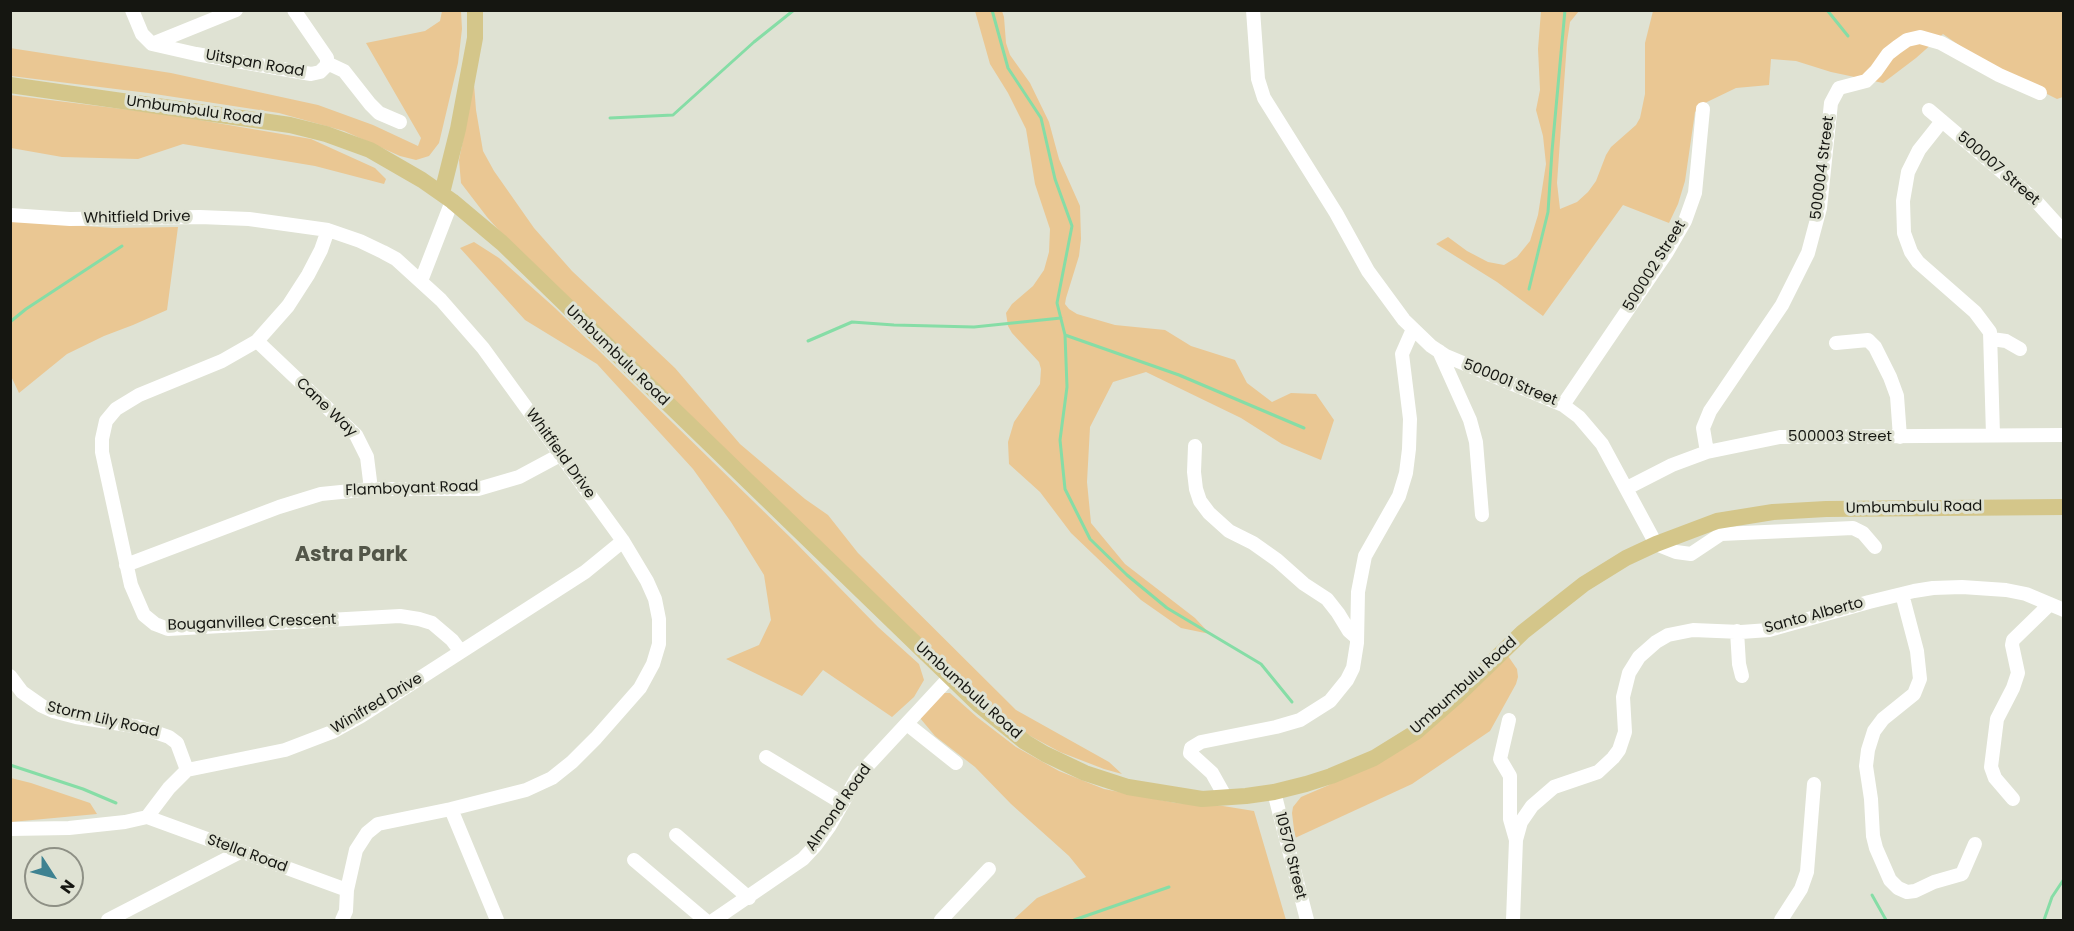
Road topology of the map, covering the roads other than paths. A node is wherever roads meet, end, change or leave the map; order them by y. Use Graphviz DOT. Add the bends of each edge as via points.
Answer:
graph roads {
  1 [pos="132,10"];
  2 [pos="236,10"];
  3 [pos="294,10"];
  4 [pos="475,10"];
  5 [pos="1253,10"];
  6 [pos="152,44"];
  7 [pos="327,63"];
  8 [pos="10,85"];
  9 [pos="2040,93"];
  10 [pos="1703,109"];
  11 [pos="1929,110"];
  12 [pos="1942,121"];
  13 [pos="400,122"];
  14 [pos="447,197"];
  15 [pos="10,215"];
  16 [pos="328,230"];
  17 [pos="2064,232"];
  18 [pos="421,281"];
  19 [pos="1413,329"];
  20 [pos="1992,339"];
  21 [pos="256,341"];
  22 [pos="1836,343"];
  23 [pos="2020,349"];
  24 [pos="1439,351"];
  25 [pos="1563,405"];
  26 [pos="1993,435"];
  27 [pos="2064,435"];
  28 [pos="1899,437"];
  29 [pos="1195,447"];
  30 [pos="1707,452"];
  31 [pos="560,455"];
  32 [pos="1627,488"];
  33 [pos="371,489"];
  34 [pos="2064,507"];
  35 [pos="1482,515"];
  36 [pos="1719,528"];
  37 [pos="623,541"];
  38 [pos="1656,543"];
  39 [pos="1875,547"];
  40 [pos="126,565"];
  41 [pos="1902,594"];
  42 [pos="2057,607"];
  43 [pos="1737,631"];
  44 [pos="1357,638"];
  45 [pos="461,652"];
  46 [pos="10,676"];
  47 [pos="1742,676"];
  48 [pos="950,678"];
  49 [pos="1509,720"];
  50 [pos="907,724"];
  51 [pos="766,757"];
  52 [pos="956,763"];
  53 [pos="187,770"];
  54 [pos="1814,784"];
  55 [pos="1274,792"];
  56 [pos="1226,798"];
  57 [pos="2013,799"];
  58 [pos="842,803"];
  59 [pos="451,809"];
  60 [pos="147,817"];
  61 [pos="10,829"];
  62 [pos="676,835"];
  63 [pos="1516,840"];
  64 [pos="1975,844"];
  65 [pos="240,852"];
  66 [pos="634,860"];
  67 [pos="989,869"];
  68 [pos="347,890"];
  69 [pos="748,898"];
  70 [pos="108,921"];
  71 [pos="342,921"];
  72 [pos="497,921"];
  73 [pos="705,921"];
  74 [pos="714,921"];
  75 [pos="941,921"];
  76 [pos="1307,921"];
  77 [pos="1514,921"];
  78 [pos="1781,921"];
  1 -- 6 [label="street" via="142,34"];
  2 -- 6 [label="street"];
  3 -- 7 [label="street, Uitspan Road"];
  4 -- 14 [label="main road" via="475,38"];
  5 -- 19 [label="street, 500001 Street" via="1258,79 1264,98 1358,254"];
  6 -- 7 [label="street, Uitspan Road" via="311,74"];
  7 -- 13 [label="street" via="344,71 379,113"];
  8 -- 14 [label="main road, Umbumbulu Road" via="262,120 326,134 370,150"];
  9 -- 30 [label="street, 500004 Street" via="1941,43 1920,37 1907,40 1888,54 1866,81 1839,88 1831,103 1820,208 1808,253 1782,305 1710,411 1703,428"];
  10 -- 25 [label="street, 500002 Street" via="1695,193 1685,221"];
  11 -- 12 [label="street, 500007 Street"];
  12 -- 17 [label="street, 500007 Street" via="2035,201"];
  12 -- 20 [label="street" via="1919,150 1908,172 1903,201 1904,232 1918,262 1975,312"];
  14 -- 18 [label="street"];
  14 -- 48 [label="main road, Umbumbulu Road" via="502,243"];
  15 -- 16 [label="street, Whitfield Drive" via="249,219"];
  16 -- 18 [label="street, Whitfield Drive" via="383,252"];
  16 -- 21 [label="street, Bouganvillea Crescent" via="321,250 288,306"];
  18 -- 31 [label="street, Whitfield Drive" via="483,348"];
  19 -- 24 [label="street, 500001 Street"];
  19 -- 44 [label="street" via="1402,354 1410,419 1406,473 1399,496 1365,556 1358,592"];
  20 -- 23 [label="street"];
  20 -- 26 [label="street"];
  21 -- 33 [label="street, Cane Way" via="356,435 367,458"];
  21 -- 40 [label="street, Bouganvillea Crescent" via="222,361 139,395 116,409 106,421 102,452"];
  22 -- 28 [label="street" via="1868,340 1875,347 1897,396"];
  24 -- 25 [label="street, 500001 Street" via="1461,364"];
  24 -- 35 [label="street" via="1476,442"];
  25 -- 32 [label="street, 500001 Street" via="1602,444"];
  26 -- 27 [label="street, 500003 Street"];
  26 -- 28 [label="street, 500003 Street"];
  28 -- 30 [label="street, 500003 Street" via="1780,437"];
  29 -- 44 [label="street" via="1196,489 1209,513 1327,598"];
  30 -- 32 [label="street, 500003 Street"];
  31 -- 33 [label="street, Flamboyant Road" via="519,477 478,489"];
  31 -- 37 [label="street, Whitfield Drive"];
  32 -- 38 [label="street, 500001 Street"];
  33 -- 40 [label="street, Flamboyant Road" via="321,494 279,507"];
  34 -- 36 [label="main road, Umbumbulu Road" via="1773,512"];
  36 -- 38 [label="main road, Umbumbulu Road"];
  36 -- 38 [label="street" via="1691,554"];
  36 -- 39 [label="street" via="1852,528 1863,533"];
  37 -- 45 [label="street, Winifred Drive" via="585,572"];
  37 -- 59 [label="street, Whitfield Drive" via="647,581 659,619 659,644 640,688 596,738 552,778 526,790"];
  38 -- 55 [label="main road, Umbumbulu Road" via="1567,597 1522,632 1437,715 1391,749 1331,776"];
  40 -- 45 [label="street, Bouganvillea Crescent" via="144,615 168,629 400,616 432,623"];
  41 -- 42 [label="street, Santo Alberto" via="1946,587 1989,588 2026,594"];
  41 -- 43 [label="street, Santo Alberto" via="1781,627"];
  41 -- 64 [label="street" via="1920,679 1914,694 1874,731 1868,750 1866,765 1876,848 1890,880 1907,892 1962,874"];
  42 -- 57 [label="street" via="2013,640 2018,673 1997,719 1991,766 1995,778"];
  43 -- 47 [label="street"];
  43 -- 63 [label="street, Santo Alberto" via="1680,632 1648,647 1627,678 1623,697 1625,732 1619,750 1598,772 1554,787 1538,799 1521,822"];
  44 -- 56 [label="street" via="1353,668 1347,680 1319,710 1300,720 1201,742 1191,748 1190,753 1212,773"];
  45 -- 53 [label="street, Winifred Drive" via="346,725 313,740 285,750"];
  46 -- 53 [label="street, Storm Lily Road" via="22,692 53,711 140,727 169,737 177,743"];
  48 -- 50 [label="street, Almond Road"];
  48 -- 56 [label="main road, Umbumbulu Road" via="1025,742 1069,767 1128,787 1191,798"];
  49 -- 63 [label="street" via="1500,759 1510,776 1510,819"];
  50 -- 52 [label="street"];
  50 -- 58 [label="street, Almond Road" via="867,765"];
  51 -- 58 [label="street"];
  53 -- 60 [label="street"];
  54 -- 78 [label="street" via="1807,872"];
  55 -- 56 [label="main road, Umbumbulu Road"];
  55 -- 76 [label="street, 10570 Street"];
  58 -- 69 [label="street, Almond Road" via="803,859"];
  59 -- 68 [label="street, Whitfield Drive" via="378,824 356,850"];
  59 -- 72 [label="street"];
  60 -- 61 [label="street" via="69,828"];
  60 -- 65 [label="street, Stella Road"];
  62 -- 69 [label="street"];
  63 -- 77 [label="street, Santo Alberto"];
  65 -- 68 [label="street, Stella Road"];
  65 -- 70 [label="street"];
  66 -- 73 [label="street"];
  67 -- 75 [label="street"];
  68 -- 71 [label="street, Whitfield Drive"];
  69 -- 74 [label="street, Almond Road"];
}
